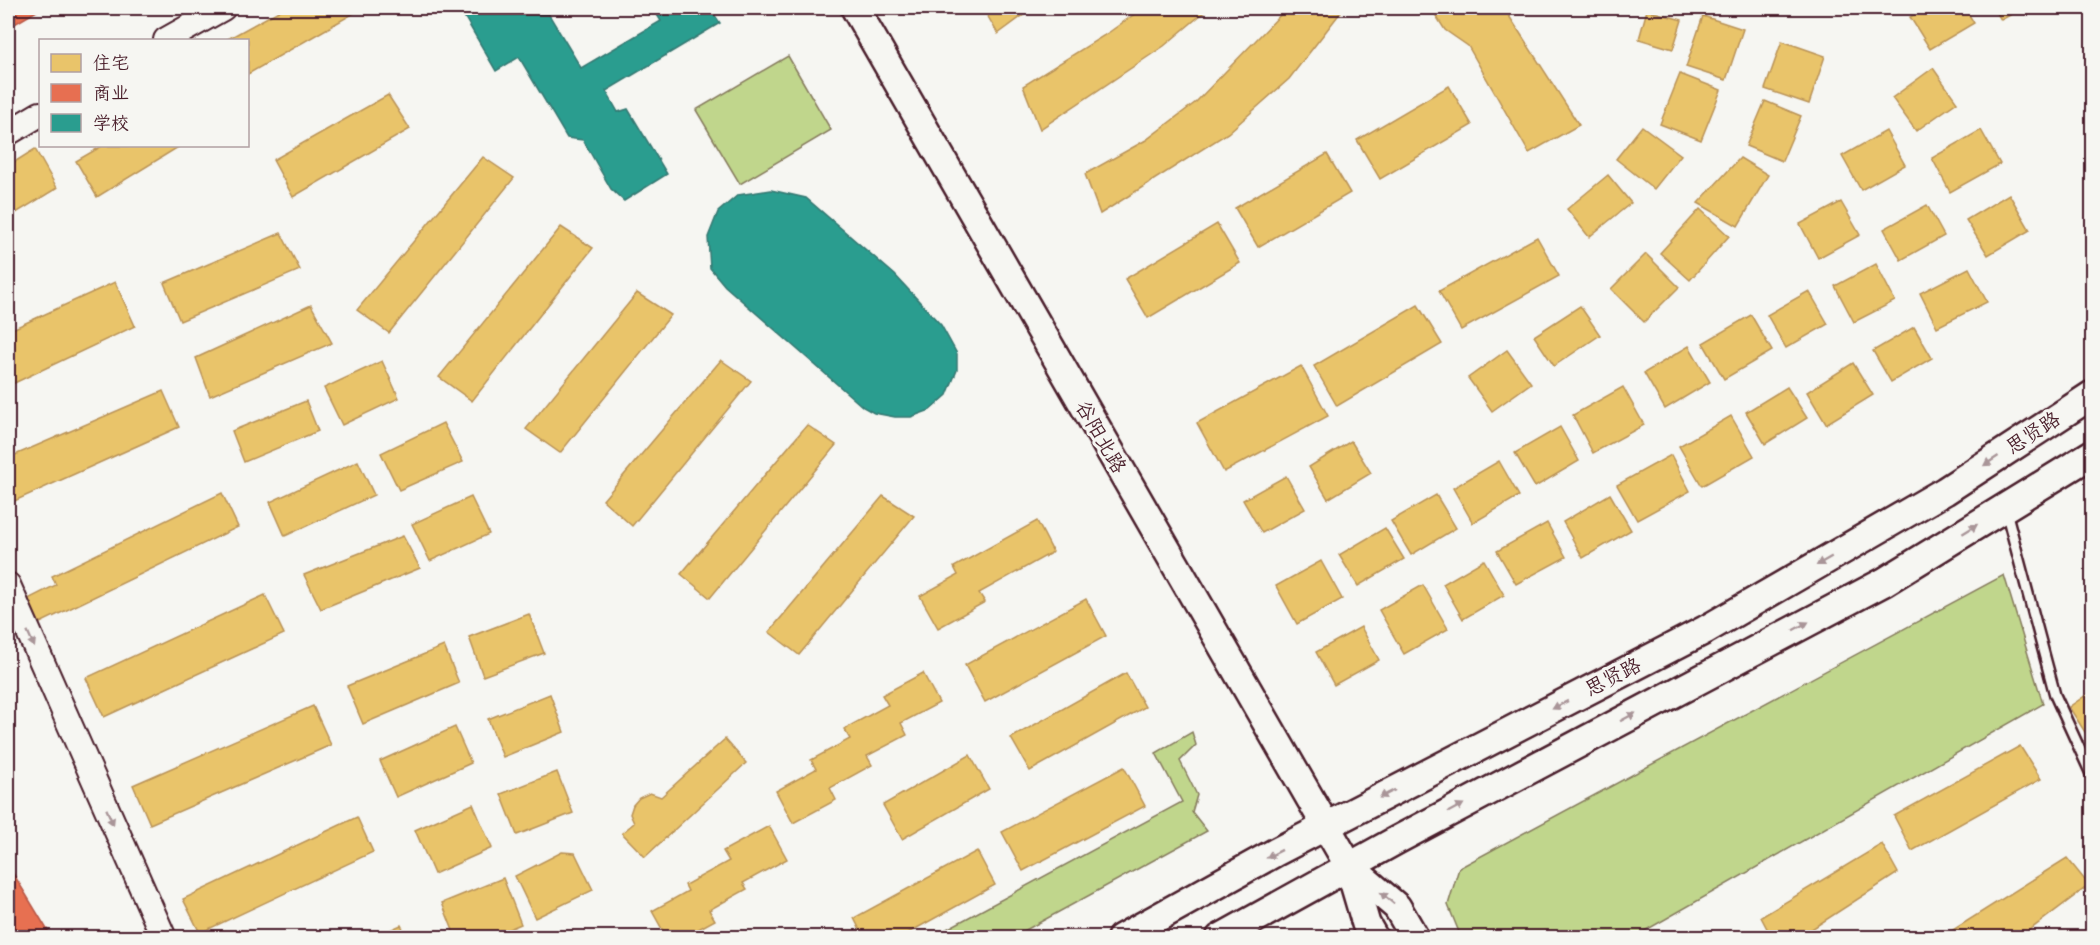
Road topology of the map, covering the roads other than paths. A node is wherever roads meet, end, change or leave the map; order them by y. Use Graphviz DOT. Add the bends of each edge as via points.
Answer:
graph roads {
  1 [pos="223,8"];
  2 [pos="855,8"];
  3 [pos="168,39"];
  4 [pos="39,115"];
  5 [pos="8,133"];
  6 [pos="2092,394"];
  7 [pos="2092,454"];
  8 [pos="2005,508"];
  9 [pos="8,585"];
  10 [pos="2092,773"];
  11 [pos="1327,828"];
  12 [pos="1349,866"];
  13 [pos="164,938"];
  14 [pos="1121,938"];
  15 [pos="1220,938"];
  16 [pos="1374,938"];
  17 [pos="1415,938"];
  1 -- 3 [label="street"];
  2 -- 11 [label="main road, 谷阳北路"];
  4 -- 5 [label="street"];
  6 -- 11 [label="main road, 思贤路, one-way" via="1945,491 1705,630"];
  7 -- 8 [label="main road"];
  8 -- 10 [label="lane" via="2055,695"];
  12 -- 8 [label="main road, one-way" via="1884,582"];
  9 -- 13 [label="street, one-way"];
  11 -- 12 [label="main road, 谷阳北路"];
  11 -- 14 [label="main road, 思贤路, one-way"];
  12 -- 15 [label="main road"];
  12 -- 16 [label="main road, 谷阳北路"];
  17 -- 12 [label="main road, 谷阳北路, one-way" via="1397,907"];
}
